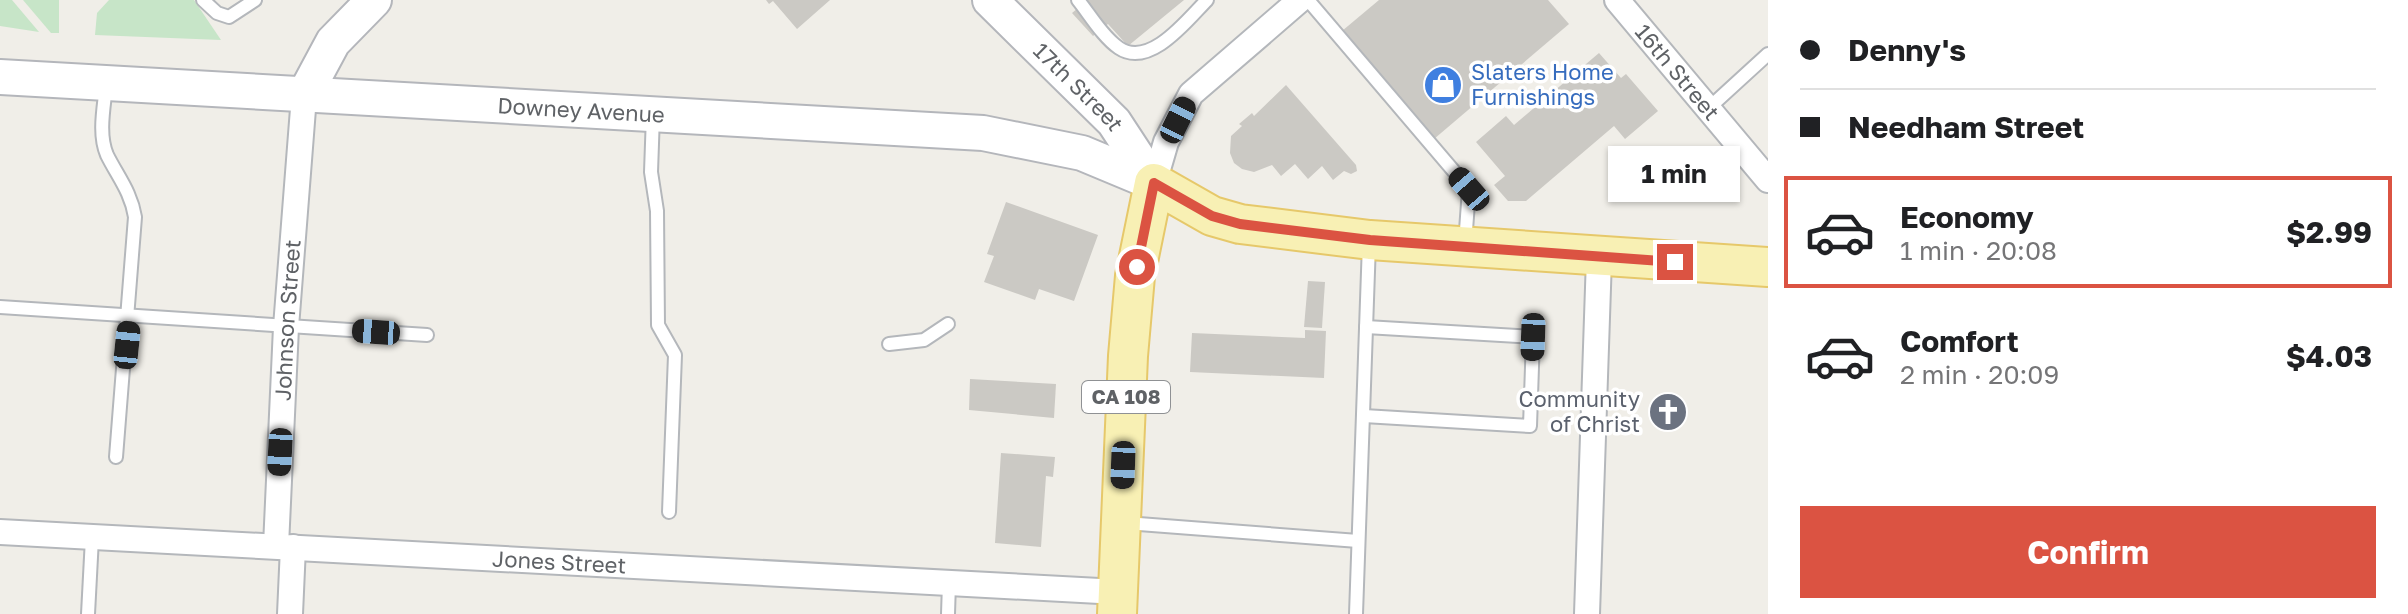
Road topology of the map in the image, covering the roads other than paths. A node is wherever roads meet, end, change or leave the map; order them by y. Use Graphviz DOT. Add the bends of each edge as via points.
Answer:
graph roads {
  1 [pos="203,0"];
  2 [pos="255,0"];
  3 [pos="374,0"];
  4 [pos="990,0"];
  5 [pos="1078,0"];
  6 [pos="1207,0"];
  7 [pos="1300,0"];
  8 [pos="1308,0"];
  9 [pos="1617,0"];
  10 [pos="1768,54"];
  11 [pos="0,77"];
  12 [pos="106,83"];
  13 [pos="304,96"];
  14 [pos="1710,107"];
  15 [pos="653,115"];
  16 [pos="1768,180"];
  17 [pos="1154,183"];
  18 [pos="1370,240"];
  19 [pos="1464,247"];
  20 [pos="1599,258"];
  21 [pos="1768,267"];
  22 [pos="0,307"];
  23 [pos="130,317"];
  24 [pos="948,324"];
  25 [pos="286,327"];
  26 [pos="1366,327"];
  27 [pos="427,335"];
  28 [pos="889,344"];
  29 [pos="1364,416"];
  30 [pos="116,457"];
  31 [pos="669,512"];
  32 [pos="1121,523"];
  33 [pos="0,532"];
  34 [pos="92,538"];
  35 [pos="1358,541"];
  36 [pos="284,546"];
  37 [pos="949,583"];
  38 [pos="1118,603"];
  39 [pos="88,614"];
  40 [pos="290,614"];
  41 [pos="948,614"];
  42 [pos="1356,614"];
  43 [pos="1587,614"];
  1 -- 2 [label="lane" via="229,17"];
  3 -- 13 [label="main road" via="333,42"];
  4 -- 17 [label="main road, 17th Street" via="1114,122"];
  5 -- 6 [label="lane" via="1129,54 1149,51"];
  7 -- 17 [label="street" via="1191,94 1166,142"];
  8 -- 19 [label="lane" via="1469,189"];
  9 -- 14 [label="street, 16th Street"];
  10 -- 14 [label="lane"];
  11 -- 12 [label="main road, Downey Avenue"];
  12 -- 13 [label="main road, Downey Avenue"];
  12 -- 23 [label="lane" via="106,153 127,187 135,217"];
  13 -- 15 [label="main road, Downey Avenue"];
  13 -- 25 [label="street, Johnson Street"];
  14 -- 16 [label="street, 16th Street"];
  15 -- 17 [label="main road, Downey Avenue" via="983,133 1082,153"];
  15 -- 31 [label="lane" via="658,325 675,355"];
  17 -- 18 [label="main road" via="1212,216 1240,224"];
  17 -- 32 [label="main road, CA 108" via="1135,276"];
  18 -- 19 [label="main road"];
  18 -- 26 [label="lane"];
  19 -- 20 [label="main road"];
  20 -- 21 [label="main road"];
  20 -- 43 [label="street"];
  22 -- 23 [label="lane"];
  23 -- 25 [label="lane"];
  23 -- 30 [label="lane"];
  24 -- 28 [label="lane" via="924,340"];
  25 -- 27 [label="lane"];
  25 -- 36 [label="street, Johnson Street"];
  26 -- 29 [label="lane"];
  26 -- 29 [label="lane" via="1533,337 1530,426"];
  29 -- 35 [label="lane"];
  32 -- 35 [label="lane"];
  32 -- 38 [label="main road, CA 108"];
  33 -- 34 [label="street, Jones Street"];
  34 -- 36 [label="street, Jones Street"];
  34 -- 39 [label="lane"];
  35 -- 42 [label="lane"];
  36 -- 37 [label="street, Jones Street"];
  36 -- 40 [label="street, Johnson Street"];
  37 -- 38 [label="street, Jones Street"];
  37 -- 41 [label="lane"];
}
